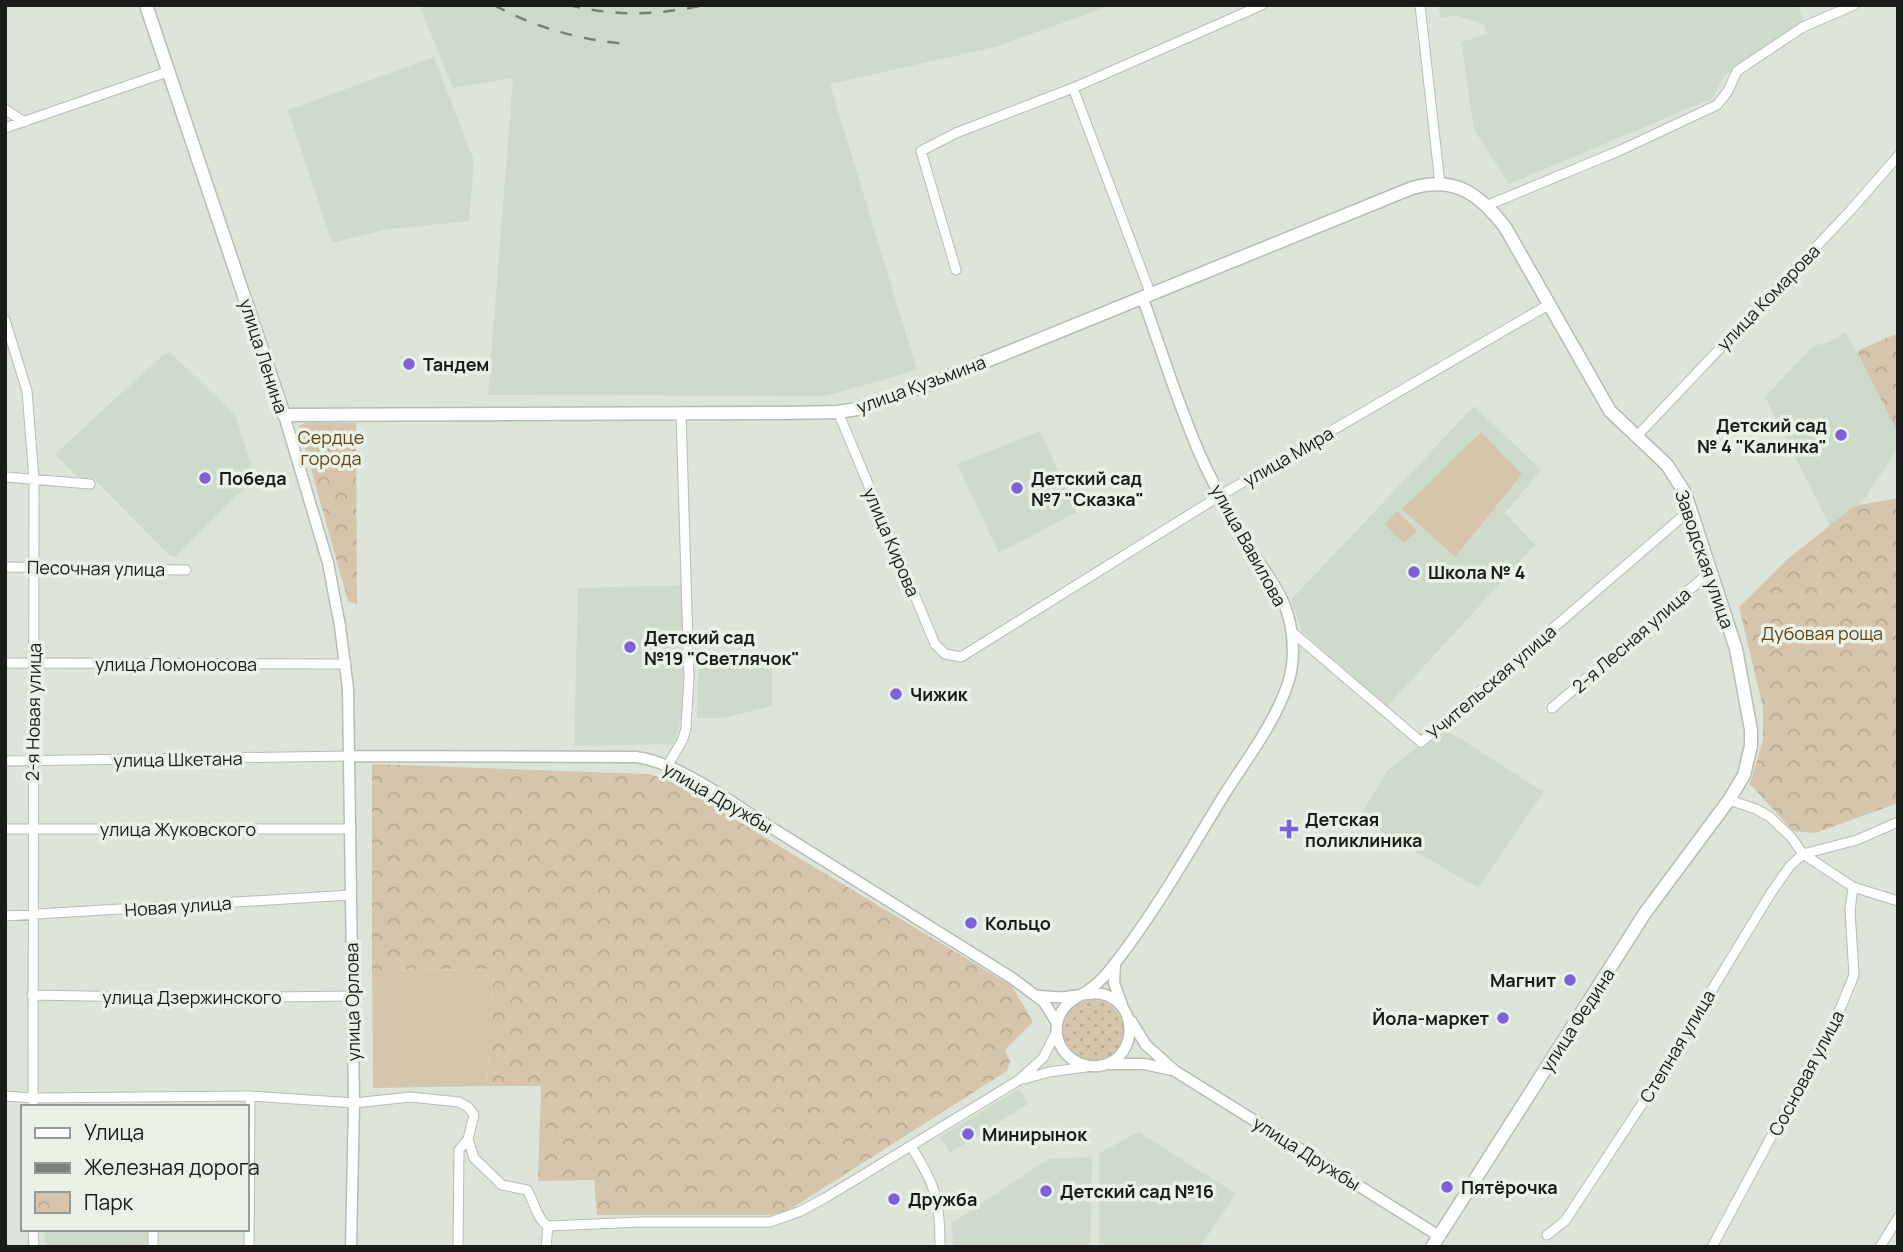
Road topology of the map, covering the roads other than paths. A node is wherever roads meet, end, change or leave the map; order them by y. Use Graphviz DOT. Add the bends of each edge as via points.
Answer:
graph roads {
  1 [pos="146,5"];
  2 [pos="1262,5"];
  3 [pos="1420,5"];
  4 [pos="1854,5"];
  5 [pos="170,71"];
  6 [pos="1073,88"];
  7 [pos="5,109"];
  8 [pos="24,122"];
  9 [pos="5,128"];
  10 [pos="1898,156"];
  11 [pos="1440,184"];
  12 [pos="1488,205"];
  13 [pos="956,270"];
  14 [pos="1147,297"];
  15 [pos="1548,305"];
  16 [pos="5,320"];
  17 [pos="681,412"];
  18 [pos="838,412"];
  19 [pos="284,415"];
  20 [pos="1637,436"];
  21 [pos="5,477"];
  22 [pos="34,480"];
  23 [pos="90,484"];
  24 [pos="1221,495"];
  25 [pos="1690,510"];
  26 [pos="5,567"];
  27 [pos="32,567"];
  28 [pos="186,570"];
  29 [pos="1710,572"];
  30 [pos="1291,631"];
  31 [pos="961,657"];
  32 [pos="5,663"];
  33 [pos="34,664"];
  34 [pos="346,664"];
  35 [pos="1552,708"];
  36 [pos="350,757"];
  37 [pos="5,761"];
  38 [pos="32,762"];
  39 [pos="668,765"];
  40 [pos="1729,800"];
  41 [pos="1898,822"];
  42 [pos="5,829"];
  43 [pos="32,829"];
  44 [pos="351,830"];
  45 [pos="1803,854"];
  46 [pos="1853,887"];
  47 [pos="351,895"];
  48 [pos="1898,901"];
  49 [pos="32,915"];
  50 [pos="5,916"];
  51 [pos="1115,964"];
  52 [pos="1083,994"];
  53 [pos="32,995"];
  54 [pos="352,996"];
  55 [pos="1039,996"];
  56 [pos="1125,1012"];
  57 [pos="1057,1027"];
  58 [pos="1107,1064"];
  59 [pos="1090,1066"];
  60 [pos="1175,1071"];
  61 [pos="1019,1080"];
  62 [pos="5,1096"];
  63 [pos="250,1097"];
  64 [pos="32,1102"];
  65 [pos="153,1102"];
  66 [pos="354,1103"];
  67 [pos="468,1139"];
  68 [pos="911,1146"];
  69 [pos="1898,1218"];
  70 [pos="548,1226"];
  71 [pos="1547,1235"];
  72 [pos="1436,1241"];
  73 [pos="248,1247"];
  74 [pos="351,1247"];
  75 [pos="458,1247"];
  76 [pos="546,1247"];
  77 [pos="940,1247"];
  78 [pos="1712,1247"];
  79 [pos="1880,1247"];
  1 -- 5 [label="main road, улица Ленина"];
  2 -- 6 [label="street"];
  3 -- 11 [label="street"];
  4 -- 12 [label="street" via="1803,27 1737,71 1717,105"];
  5 -- 8 [label="street"];
  5 -- 19 [label="main road, улица Ленина"];
  6 -- 13 [label="street" via="921,151"];
  6 -- 14 [label="street, улица Вавилова"];
  7 -- 8 [label="street"];
  8 -- 9 [label="street"];
  10 -- 20 [label="street, улица Комарова"];
  11 -- 12 [label="main road, Заводская улица" via="1468,191"];
  11 -- 14 [label="main road, улица Кузьмина" via="1412,188"];
  12 -- 15 [label="main road, Заводская улица"];
  14 -- 18 [label="main road, улица Кузьмина" via="889,400"];
  14 -- 24 [label="street, улица Вавилова" via="1199,451"];
  15 -- 20 [label="main road, Заводская улица" via="1610,411"];
  15 -- 24 [label="street, улица Мира"];
  16 -- 22 [label="street, 2-я Новая улица" via="27,391"];
  17 -- 18 [label="main road, улица Кузьмина"];
  17 -- 19 [label="main road, улица Кузьмина"];
  17 -- 39 [label="street" via="689,678 686,728"];
  18 -- 31 [label="street, улица Кирова" via="935,644 945,654"];
  19 -- 34 [label="street, улица Ленина" via="328,564"];
  20 -- 25 [label="main road, Заводская улица" via="1674,473"];
  21 -- 22 [label="street"];
  22 -- 23 [label="street"];
  22 -- 27 [label="street, 2-я Новая улица"];
  24 -- 30 [label="street, улица Вавилова" via="1245,544 1283,601"];
  24 -- 31 [label="street, улица Мира"];
  25 -- 29 [label="main road, Заводская улица"];
  25 -- 30 [label="street, Учительская улица" via="1421,742"];
  26 -- 27 [label="street, Песочная улица"];
  27 -- 28 [label="street, Песочная улица"];
  27 -- 33 [label="street, 2-я Новая улица"];
  29 -- 35 [label="street, 2-я Лесная улица"];
  29 -- 40 [label="main road, Заводская улица" via="1736,649 1751,730 1744,775"];
  30 -- 51 [label="street, улица Вавилова" via="1292,667 1275,713"];
  32 -- 33 [label="street, улица Ломоносова"];
  33 -- 34 [label="street, улица Ломоносова"];
  33 -- 38 [label="street, 2-я Новая улица"];
  34 -- 36 [label="street, улица Ленина"];
  36 -- 38 [label="street, улица Шкетана"];
  36 -- 39 [label="street, улица Дружбы" via="636,757"];
  36 -- 44 [label="street, улица Орлова"];
  37 -- 38 [label="street, улица Шкетана"];
  38 -- 43 [label="street, 2-я Новая улица"];
  39 -- 55 [label="street, улица Дружбы"];
  40 -- 45 [label="street" via="1770,817"];
  40 -- 72 [label="main road, улица Федина" via="1645,913"];
  41 -- 45 [label="street" via="1857,840"];
  42 -- 43 [label="street, улица Жуковского"];
  43 -- 44 [label="street, улица Жуковского"];
  43 -- 49 [label="street, 2-я Новая улица"];
  44 -- 47 [label="street, улица Орлова"];
  45 -- 46 [label="street"];
  45 -- 71 [label="street, Степная улица" via="1770,893 1565,1221"];
  46 -- 48 [label="street"];
  46 -- 78 [label="street, Сосновая улица" via="1854,975"];
  47 -- 49 [label="street, Новая улица"];
  47 -- 54 [label="street, улица Орлова"];
  49 -- 50 [label="street, Новая улица"];
  49 -- 53 [label="street, 2-я Новая улица"];
  51 -- 52 [label="street, улица Вавилова"];
  51 -- 56 [label="street" via="1114,983"];
  52 -- 55 [label="street"];
  52 -- 56 [label="street" via="1105,995"];
  52 -- 57 [label="street" via="1069,1002"];
  53 -- 54 [label="street, улица Дзержинского"];
  53 -- 64 [label="street, 2-я Новая улица"];
  54 -- 66 [label="street, улица Орлова"];
  55 -- 57 [label="street"];
  56 -- 58 [label="street" via="1129,1041 1121,1055"];
  56 -- 60 [label="street" via="1146,1045"];
  57 -- 59 [label="street" via="1067,1055"];
  57 -- 61 [label="street" via="1043,1058"];
  58 -- 59 [label="street"];
  58 -- 60 [label="street" via="1144,1064"];
  59 -- 61 [label="street"];
  60 -- 72 [label="street, улица Дружбы"];
  61 -- 68 [label="street"];
  62 -- 64 [label="street"];
  63 -- 65 [label="street"];
  63 -- 66 [label="street"];
  63 -- 73 [label="street"];
  64 -- 65 [label="street"];
  66 -- 67 [label="street" via="410,1097 459,1102 474,1115"];
  66 -- 74 [label="street, улица Орлова"];
  67 -- 70 [label="street" via="474,1158 502,1185 527,1190 540,1220"];
  67 -- 75 [label="street" via="459,1150"];
  68 -- 70 [label="street" via="825,1199 770,1222"];
  68 -- 77 [label="street" via="936,1191"];
  69 -- 79 [label="street"];
  70 -- 76 [label="street"];
}
